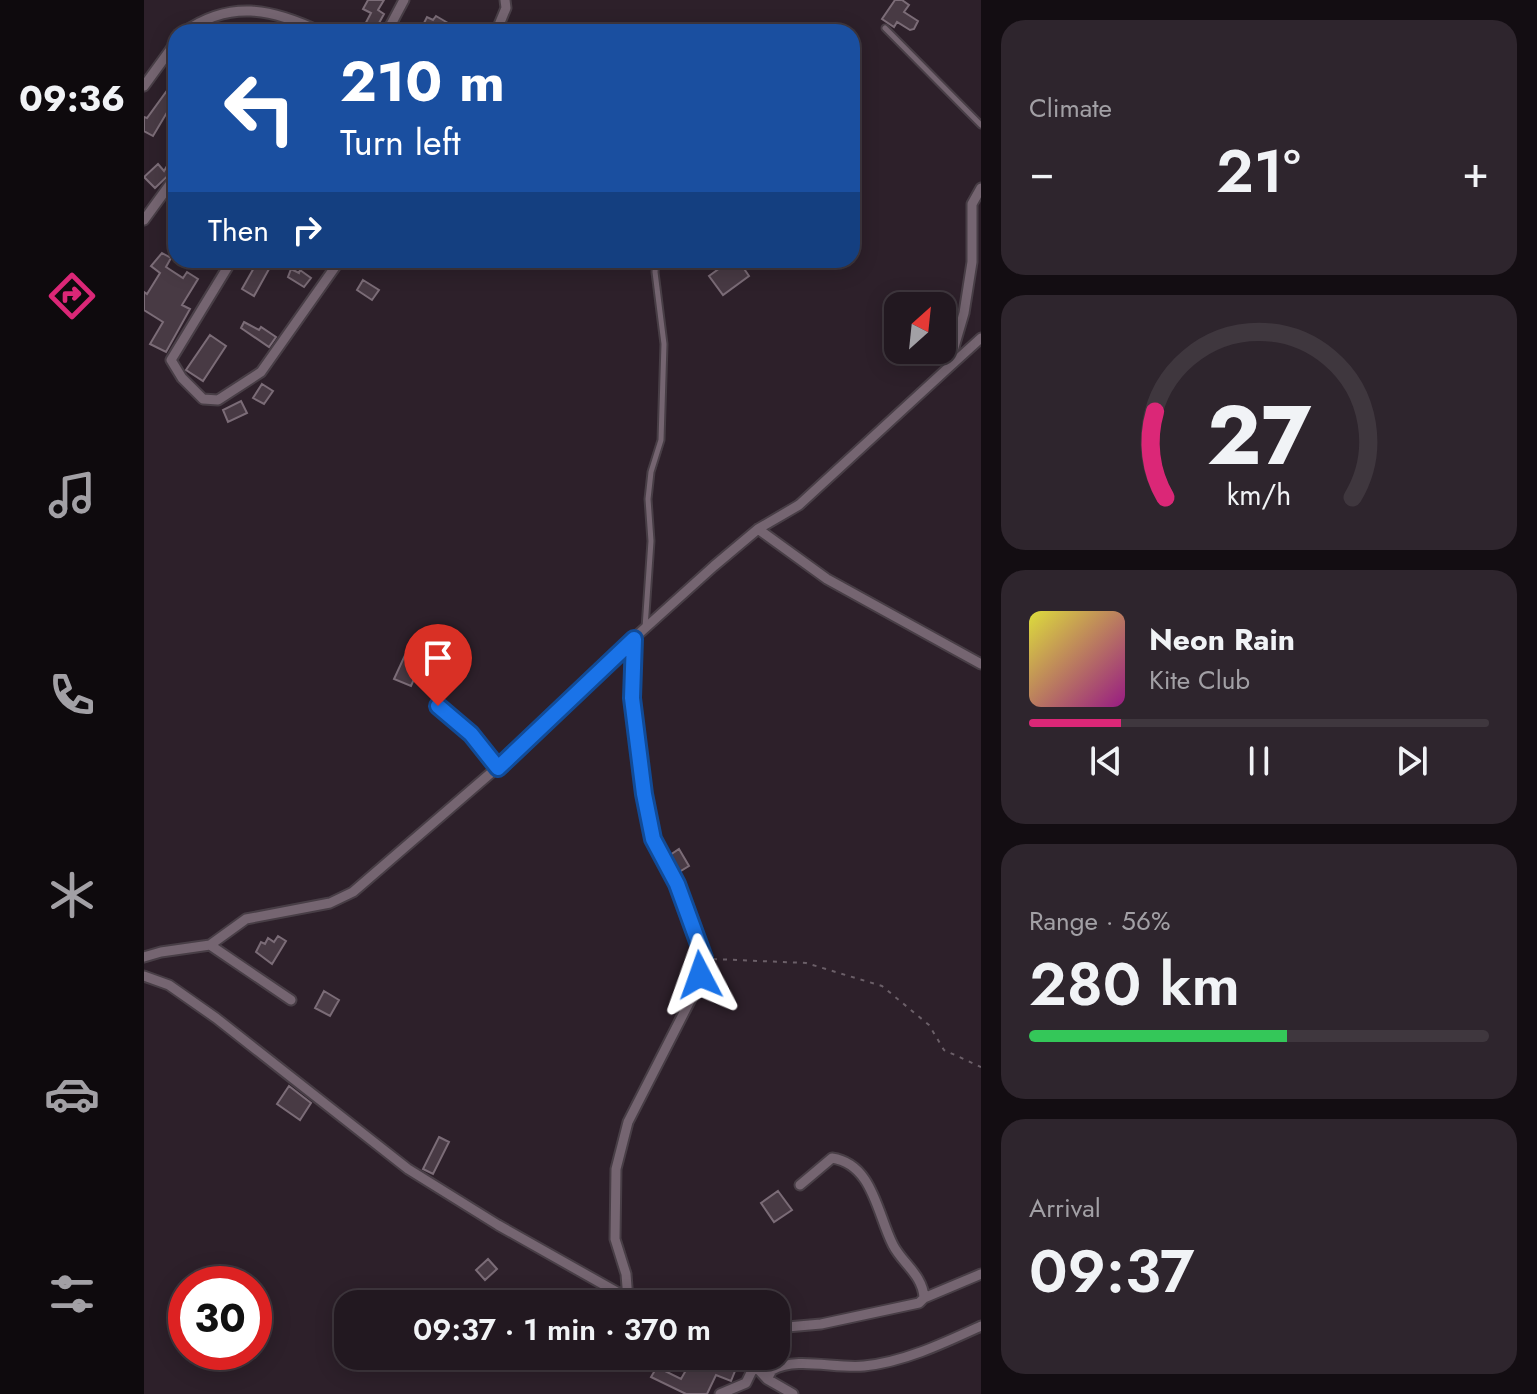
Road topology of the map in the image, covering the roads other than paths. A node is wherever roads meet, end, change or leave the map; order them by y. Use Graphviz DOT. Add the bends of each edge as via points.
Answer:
graph roads {
  1 [pos="404,0"];
  2 [pos="505,0"];
  3 [pos="193,24"];
  4 [pos="305,24"];
  5 [pos="391,24"];
  6 [pos="499,24"];
  7 [pos="885,28"];
  8 [pos="168,53"];
  9 [pos="144,86"];
  10 [pos="981,125"];
  11 [pos="168,187"];
  12 [pos="981,188"];
  13 [pos="144,220"];
  14 [pos="227,268"];
  15 [pos="334,268"];
  16 [pos="655,268"];
  17 [pos="981,338"];
  18 [pos="948,368"];
  19 [pos="758,529"];
  20 [pos="645,629"];
  21 [pos="634,639"];
  22 [pos="981,664"];
  23 [pos="438,706"];
  24 [pos="498,768"];
  25 [pos="210,945"];
  26 [pos="144,957"];
  27 [pos="144,976"];
  28 [pos="291,1000"];
  29 [pos="800,1185"];
  30 [pos="981,1274"];
  31 [pos="613,1290"];
  32 [pos="630,1290"];
  33 [pos="924,1298"];
  34 [pos="981,1326"];
  35 [pos="790,1327"];
  36 [pos="754,1370"];
  37 [pos="759,1370"];
  38 [pos="767,1379"];
  39 [pos="720,1394"];
  40 [pos="793,1394"];
  1 -- 5 [label="street"];
  2 -- 6 [label="street"];
  3 -- 4 [label="street" via="239,3 279,11"];
  7 -- 10 [label="lane"];
  8 -- 9 [label="street"];
  11 -- 13 [label="street"];
  12 -- 18 [label="street" via="972,204 972,262"];
  14 -- 15 [label="street" via="171,360 203,399 218,400 261,372"];
  16 -- 20 [label="lane" via="664,358 661,440 648,499"];
  17 -- 18 [label="street"];
  18 -- 19 [label="street" via="799,505"];
  19 -- 20 [label="street"];
  19 -- 22 [label="street" via="827,579"];
  20 -- 21 [label="street"];
  21 -- 24 [label="street"];
  21 -- 32 [label="street" via="636,743 653,839 677,884 704,958 695,991 628,1122 616,1169 615,1239"];
  23 -- 24 [label="lane" via="471,734"];
  24 -- 25 [label="street" via="353,892 330,903 246,919"];
  25 -- 26 [label="street"];
  25 -- 28 [label="street"];
  27 -- 31 [label="street" via="169,985 216,1018 408,1169"];
  29 -- 33 [label="street" via="832,1158 853,1165 876,1201 894,1247 917,1275"];
  30 -- 33 [label="street"];
  33 -- 35 [label="street"];
  34 -- 38 [label="street" via="933,1348 866,1366 788,1365 772,1370"];
  36 -- 39 [label="street" via="746,1383"];
  37 -- 38 [label="street"];
  38 -- 40 [label="street"];
}
